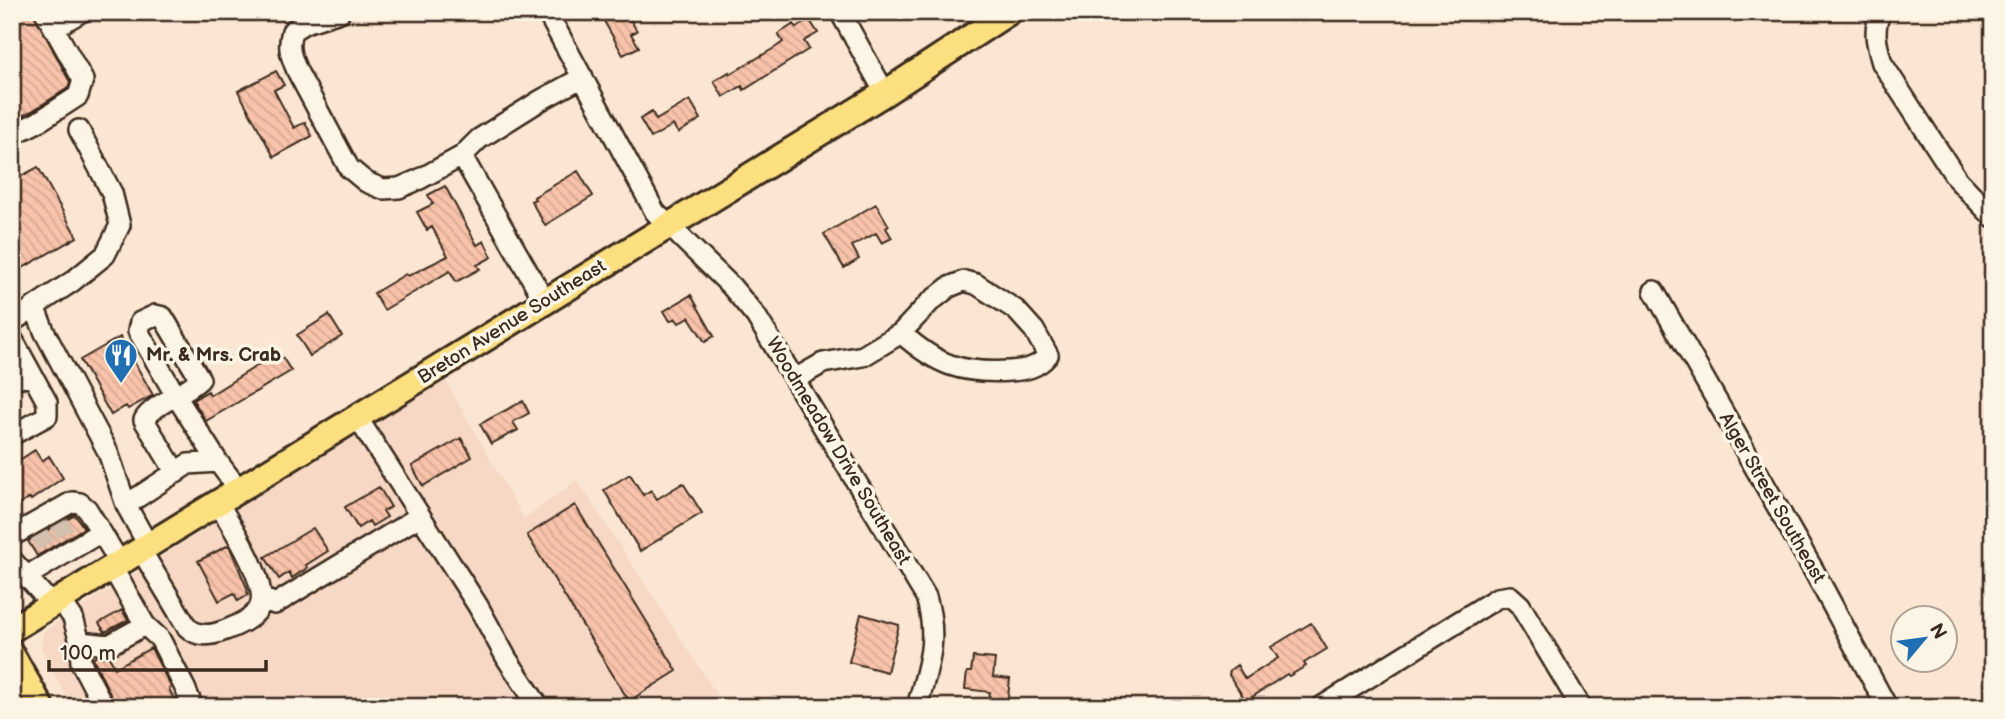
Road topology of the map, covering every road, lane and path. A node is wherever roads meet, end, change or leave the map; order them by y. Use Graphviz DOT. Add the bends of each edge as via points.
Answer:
graph roads {
  1 [pos="81,12"];
  2 [pos="340,12"];
  3 [pos="547,12"];
  4 [pos="840,12"];
  5 [pos="1009,12"];
  6 [pos="1881,12"];
  7 [pos="50,20"];
  8 [pos="583,77"];
  9 [pos="885,93"];
  10 [pos="79,130"];
  11 [pos="12,135"];
  12 [pos="462,156"];
  13 [pos="1993,217"];
  14 [pos="668,226"];
  15 [pos="1654,291"];
  16 [pos="545,302"];
  17 [pos="34,307"];
  18 [pos="12,322"];
  19 [pos="901,333"];
  20 [pos="12,338"];
  21 [pos="34,377"];
  22 [pos="12,379"];
  23 [pos="795,379"];
  24 [pos="357,417"];
  25 [pos="12,435"];
  26 [pos="218,462"];
  27 [pos="176,472"];
  28 [pos="228,496"];
  29 [pos="125,505"];
  30 [pos="420,516"];
  31 [pos="101,532"];
  32 [pos="12,537"];
  33 [pos="145,547"];
  34 [pos="12,560"];
  35 [pos="116,565"];
  36 [pos="27,576"];
  37 [pos="262,598"];
  38 [pos="56,602"];
  39 [pos="145,625"];
  40 [pos="12,629"];
  41 [pos="80,642"];
  42 [pos="12,655"];
  43 [pos="41,707"];
  44 [pos="104,707"];
  45 [pos="192,707"];
  46 [pos="539,707"];
  47 [pos="917,707"];
  48 [pos="1321,707"];
  49 [pos="1581,707"];
  50 [pos="1887,707"];
  1 -- 7 [label="street"];
  2 -- 12 [label="street" via="305,23 292,31 288,43 297,71 349,168 383,189 399,188"];
  3 -- 8 [label="street, Woodmeadow Drive Southeast"];
  4 -- 9 [label="street"];
  5 -- 9 [label="main road, Breton Avenue Southeast"];
  6 -- 13 [label="street" via="1876,45 1882,63 1957,179"];
  7 -- 11 [label="street" via="83,79 78,96"];
  8 -- 12 [label="street" via="480,139"];
  8 -- 14 [label="street, Woodmeadow Drive Southeast" via="655,212"];
  9 -- 14 [label="main road, Breton Avenue Southeast"];
  10 -- 17 [label="street" via="112,193 120,225 105,255"];
  12 -- 16 [label="street"];
  14 -- 16 [label="main road, Breton Avenue Southeast"];
  14 -- 23 [label="street, Woodmeadow Drive Southeast" via="742,298"];
  15 -- 50 [label="street, Alger Street Southeast"];
  16 -- 24 [label="main road, Breton Avenue Southeast"];
  17 -- 18 [label="street"];
  17 -- 29 [label="street" via="108,452"];
  19 -- 19 [label="street" via="949,286 968,281 1016,310 1048,355 1026,370 967,370 922,352"];
  19 -- 23 [label="street" via="863,356 823,363"];
  20 -- 21 [label="street"];
  21 -- 22 [label="street"];
  21 -- 25 [label="street" via="47,402 47,416"];
  23 -- 47 [label="street, Woodmeadow Drive Southeast" via="926,597 934,637"];
  24 -- 28 [label="main road, Breton Avenue Southeast"];
  24 -- 30 [label="street"];
  26 -- 27 [label="street" via="188,464"];
  26 -- 27 [label="street" via="176,396 144,420"];
  26 -- 28 [label="street"];
  27 -- 29 [label="street"];
  28 -- 33 [label="main road, Breton Avenue Southeast"];
  28 -- 37 [label="street"];
  29 -- 33 [label="street"];
  30 -- 37 [label="street" via="275,604"];
  30 -- 46 [label="street"];
  31 -- 32 [label="street" via="87,509 72,502"];
  31 -- 35 [label="street"];
  31 -- 36 [label="street"];
  33 -- 35 [label="main road, Breton Avenue Southeast"];
  33 -- 37 [label="street" via="187,627 196,635 239,624 257,611"];
  34 -- 36 [label="street"];
  35 -- 38 [label="main road, Breton Avenue Southeast"];
  35 -- 39 [label="street"];
  36 -- 38 [label="street"];
  38 -- 40 [label="main road, Breton Avenue Southeast"];
  38 -- 41 [label="street" via="73,618"];
  39 -- 41 [label="street" via="109,645"];
  39 -- 45 [label="street" via="160,639"];
  41 -- 44 [label="street" via="81,663"];
  42 -- 43 [label="main road"];
  48 -- 49 [label="street" via="1497,598 1510,596 1520,605"];
}
